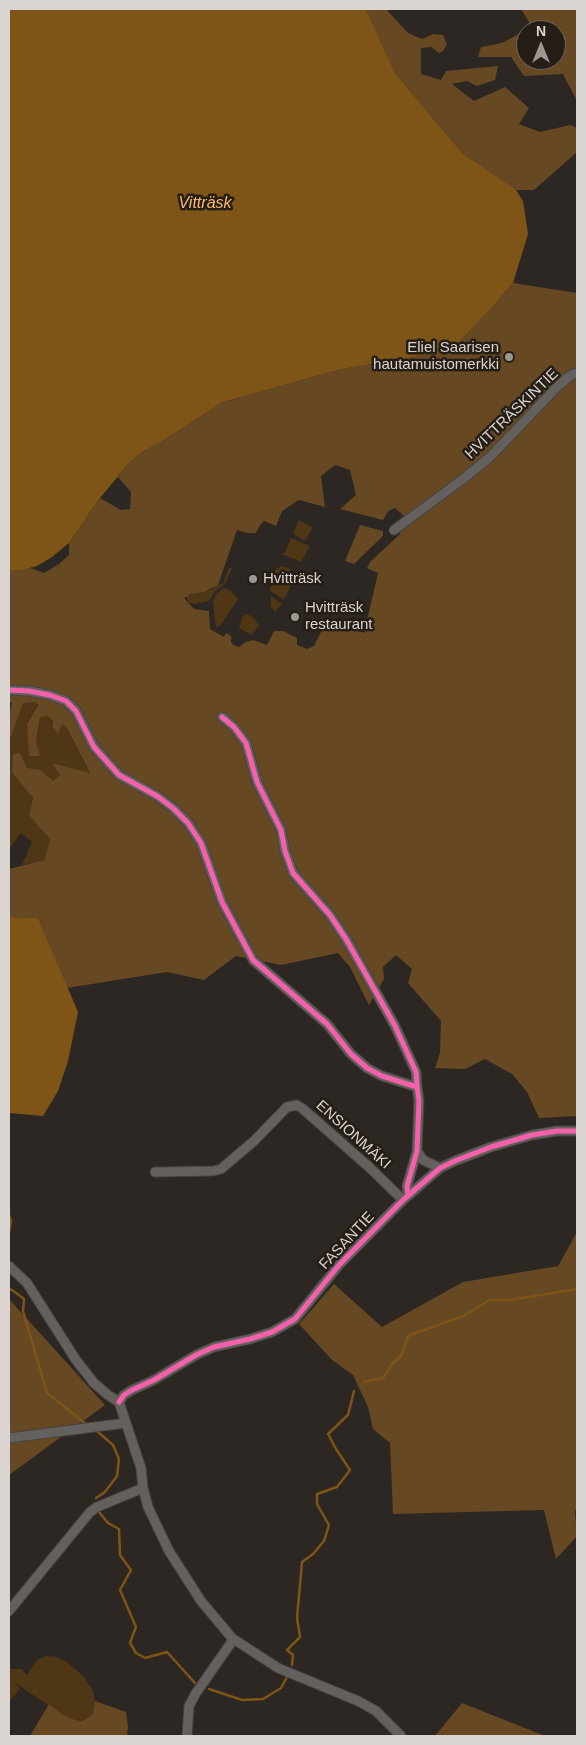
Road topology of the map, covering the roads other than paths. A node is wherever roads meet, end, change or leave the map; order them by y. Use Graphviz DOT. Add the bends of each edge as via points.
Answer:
graph roads {
  1 [pos="577,373"];
  2 [pos="394,530"];
  3 [pos="9,690"];
  4 [pos="222,717"];
  5 [pos="418,1087"];
  6 [pos="577,1131"];
  7 [pos="417,1151"];
  8 [pos="440,1168"];
  9 [pos="154,1172"];
  10 [pos="405,1198"];
  11 [pos="9,1266"];
  12 [pos="119,1402"];
  13 [pos="126,1423"];
  14 [pos="9,1438"];
  15 [pos="143,1488"];
  16 [pos="9,1611"];
  17 [pos="234,1640"];
  18 [pos="187,1736"];
  19 [pos="401,1736"];
  1 -- 2 [label="street, HVITTRÄSKINTIE" via="558,386 490,457"];
  3 -- 5 [label="street" via="50,695 66,701 76,711 94,747 119,775 157,796 188,823 201,843 222,902 254,960 327,1024 367,1068"];
  4 -- 5 [label="street" via="246,743 257,782 280,830 293,873 346,939 396,1026 416,1072"];
  5 -- 7 [label="street"];
  6 -- 8 [label="street, FASANTIE" via="532,1135 491,1147"];
  7 -- 8 [label="street" via="423,1160"];
  7 -- 10 [label="street"];
  8 -- 10 [label="street, FASANTIE"];
  9 -- 10 [label="street, ENSIONMÄKI" via="221,1169 287,1107 297,1105"];
  10 -- 12 [label="street, FASANTIE" via="287,1325 196,1355 132,1390"];
  11 -- 12 [label="street" via="27,1283 94,1383"];
  12 -- 13 [label="street"];
  13 -- 14 [label="street"];
  13 -- 15 [label="street" via="141,1468"];
  15 -- 16 [label="street" via="90,1512"];
  15 -- 17 [label="street" via="168,1551"];
  17 -- 18 [label="street" via="189,1706"];
  17 -- 19 [label="street" via="278,1668 376,1711"];
}
